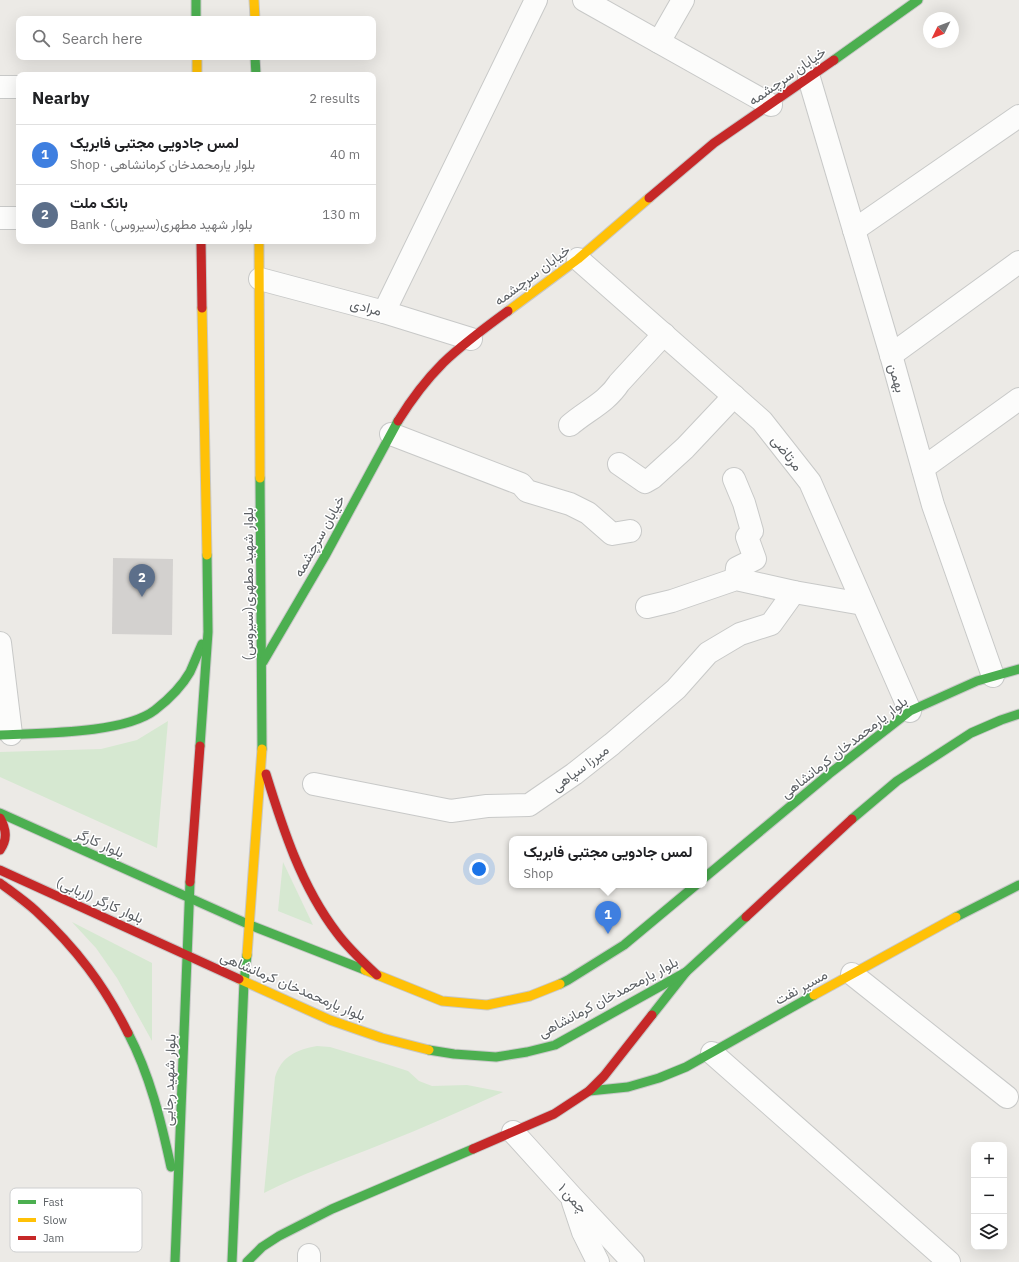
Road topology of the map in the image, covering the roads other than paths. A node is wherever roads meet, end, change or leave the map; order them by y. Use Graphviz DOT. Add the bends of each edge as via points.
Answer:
graph roads {
  1 [pos="196,0"];
  2 [pos="254,0"];
  3 [pos="536,0"];
  4 [pos="584,0"];
  5 [pos="683,0"];
  6 [pos="918,0"];
  7 [pos="196,16"];
  8 [pos="254,16"];
  9 [pos="659,42"];
  10 [pos="197,60"];
  11 [pos="255,60"];
  12 [pos="197,72"];
  13 [pos="256,72"];
  14 [pos="809,78"];
  15 [pos="0,87"];
  16 [pos="16,87"];
  17 [pos="771,105"];
  18 [pos="1019,116"];
  19 [pos="0,218"];
  20 [pos="16,218"];
  21 [pos="854,230"];
  22 [pos="201,244"];
  23 [pos="259,244"];
  24 [pos="578,258"];
  25 [pos="1019,262"];
  26 [pos="260,279"];
  27 [pos="384,312"];
  28 [pos="664,334"];
  29 [pos="471,339"];
  30 [pos="891,355"];
  31 [pos="734,396"];
  32 [pos="1019,399"];
  33 [pos="570,425"];
  34 [pos="391,434"];
  35 [pos="619,464"];
  36 [pos="923,468"];
  37 [pos="734,479"];
  38 [pos="630,531"];
  39 [pos="736,579"];
  40 [pos="794,592"];
  41 [pos="863,604"];
  42 [pos="647,607"];
  43 [pos="208,632"];
  44 [pos="0,643"];
  45 [pos="263,663"];
  46 [pos="1019,669"];
  47 [pos="993,676"];
  48 [pos="910,711"];
  49 [pos="1019,714"];
  50 [pos="5,734"];
  51 [pos="262,761"];
  52 [pos="314,784"];
  53 [pos="0,813"];
  54 [pos="0,818"];
  55 [pos="0,850"];
  56 [pos="0,870"];
  57 [pos="707,876"];
  58 [pos="0,883"];
  59 [pos="1019,885"];
  60 [pos="692,888"];
  61 [pos="189,899"];
  62 [pos="250,925"];
  63 [pos="188,955"];
  64 [pos="686,972"];
  65 [pos="852,974"];
  66 [pos="376,975"];
  67 [pos="244,982"];
  68 [pos="712,1053"];
  69 [pos="589,1091"];
  70 [pos="1007,1097"];
  71 [pos="514,1132"];
  72 [pos="571,1196"];
  73 [pos="177,1200"];
  74 [pos="175,1262"];
  75 [pos="232,1262"];
  76 [pos="247,1262"];
  77 [pos="598,1262"];
  78 [pos="633,1262"];
  79 [pos="949,1262"];
  1 -- 7 [label="main road"];
  2 -- 8 [label="main road"];
  3 -- 27 [label="street"];
  4 -- 9 [label="street"];
  5 -- 9 [label="street"];
  6 -- 14 [label="main road, خیابان سرچشمه"];
  9 -- 17 [label="street"];
  10 -- 12 [label="main road"];
  11 -- 13 [label="main road"];
  14 -- 17 [label="main road, خیابان سرچشمه"];
  14 -- 21 [label="street, بهمن"];
  15 -- 16 [label="street"];
  17 -- 24 [label="main road, خیابان سرچشمه" via="714,143"];
  18 -- 21 [label="street"];
  19 -- 20 [label="street"];
  21 -- 30 [label="street, بهمن"];
  22 -- 43 [label="main road"];
  23 -- 26 [label="main road, بلوار شهید مطهری(سیروس)"];
  24 -- 28 [label="street, مرتاضی"];
  24 -- 29 [label="main road, خیابان سرچشمه"];
  25 -- 30 [label="street"];
  26 -- 27 [label="street, مرادی"];
  26 -- 45 [label="main road, بلوار شهید مطهری(سیروس)"];
  27 -- 29 [label="street, مرادی"];
  28 -- 31 [label="street, مرتاضی"];
  28 -- 33 [label="street" via="615,389"];
  29 -- 34 [label="main road, خیابان سرچشمه" via="419,390"];
  30 -- 36 [label="street, بهمن"];
  31 -- 35 [label="street" via="685,448 652,478 645,482"];
  31 -- 41 [label="street, مرتاضی" via="762,421 810,482"];
  32 -- 36 [label="street"];
  34 -- 38 [label="street" via="521,484 527,491 570,504 588,513 612,534"];
  34 -- 45 [label="main road, خیابان سرچشمه"];
  36 -- 47 [label="street, بهمن" via="933,505"];
  37 -- 39 [label="street" via="752,531 747,537 755,559 736,568"];
  39 -- 40 [label="street"];
  39 -- 42 [label="street"];
  40 -- 41 [label="street"];
  40 -- 52 [label="street, میرزا سپاهی" via="771,624 740,634 708,653 676,689 612,744 529,805 487,806 451,811"];
  41 -- 48 [label="street, مرتاضی"];
  43 -- 50 [label="main road" via="189,673 172,695 154,711 135,721 107,728"];
  43 -- 61 [label="main road"];
  44 -- 50 [label="street"];
  45 -- 51 [label="main road, بلوار شهید مطهری(سیروس)"];
  46 -- 47 [label="main road, بلوار یارمحمدخان کرمانشاهی"];
  47 -- 48 [label="main road, بلوار یارمحمدخان کرمانشاهی"];
  48 -- 57 [label="main road, بلوار یارمحمدخان کرمانشاهی" via="829,774"];
  49 -- 64 [label="main road, بلوار یارمحمدخان کرمانشاهی" via="971,733 897,781"];
  51 -- 62 [label="main road, بلوار شهید مطهری(سیروس)"];
  51 -- 66 [label="main road" via="298,864 320,909 344,942"];
  53 -- 61 [label="main road, بلوار کارگر"];
  54 -- 55 [label="main road" via="7,836"];
  56 -- 63 [label="main road, بلوار کارگر (اربابی)"];
  58 -- 73 [label="main road" via="42,916 72,945 118,1011 153,1093 162,1123"];
  59 -- 65 [label="main road, مسیر نفت" via="939,925"];
  60 -- 66 [label="main road" via="624,945 568,980 530,996 487,1005 442,1001"];
  61 -- 62 [label="main road"];
  61 -- 63 [label="main road, بلوار شهید رجایی"];
  62 -- 66 [label="main road"];
  62 -- 67 [label="main road"];
  63 -- 67 [label="main road, بلوار یارمحمدخان کرمانشاهی"];
  63 -- 73 [label="main road, بلوار شهید رجایی"];
  64 -- 67 [label="main road, بلوار یارمحمدخان کرمانشاهی" via="555,1045 535,1052 497,1057 456,1054 395,1042 330,1020"];
  64 -- 69 [label="main road" via="622,1055"];
  65 -- 68 [label="main road, مسیر نفت"];
  65 -- 70 [label="street"];
  67 -- 75 [label="main road"];
  68 -- 69 [label="main road, مسیر نفت" via="659,1078 628,1087"];
  68 -- 79 [label="street"];
  69 -- 71 [label="main road" via="554,1114"];
  71 -- 72 [label="street, چمن ۱"];
  71 -- 76 [label="main road" via="332,1208 279,1236 262,1247"];
  72 -- 77 [label="street" via="583,1232"];
  72 -- 78 [label="street, چمن ۱"];
  73 -- 74 [label="main road, بلوار شهید رجایی"];
}
